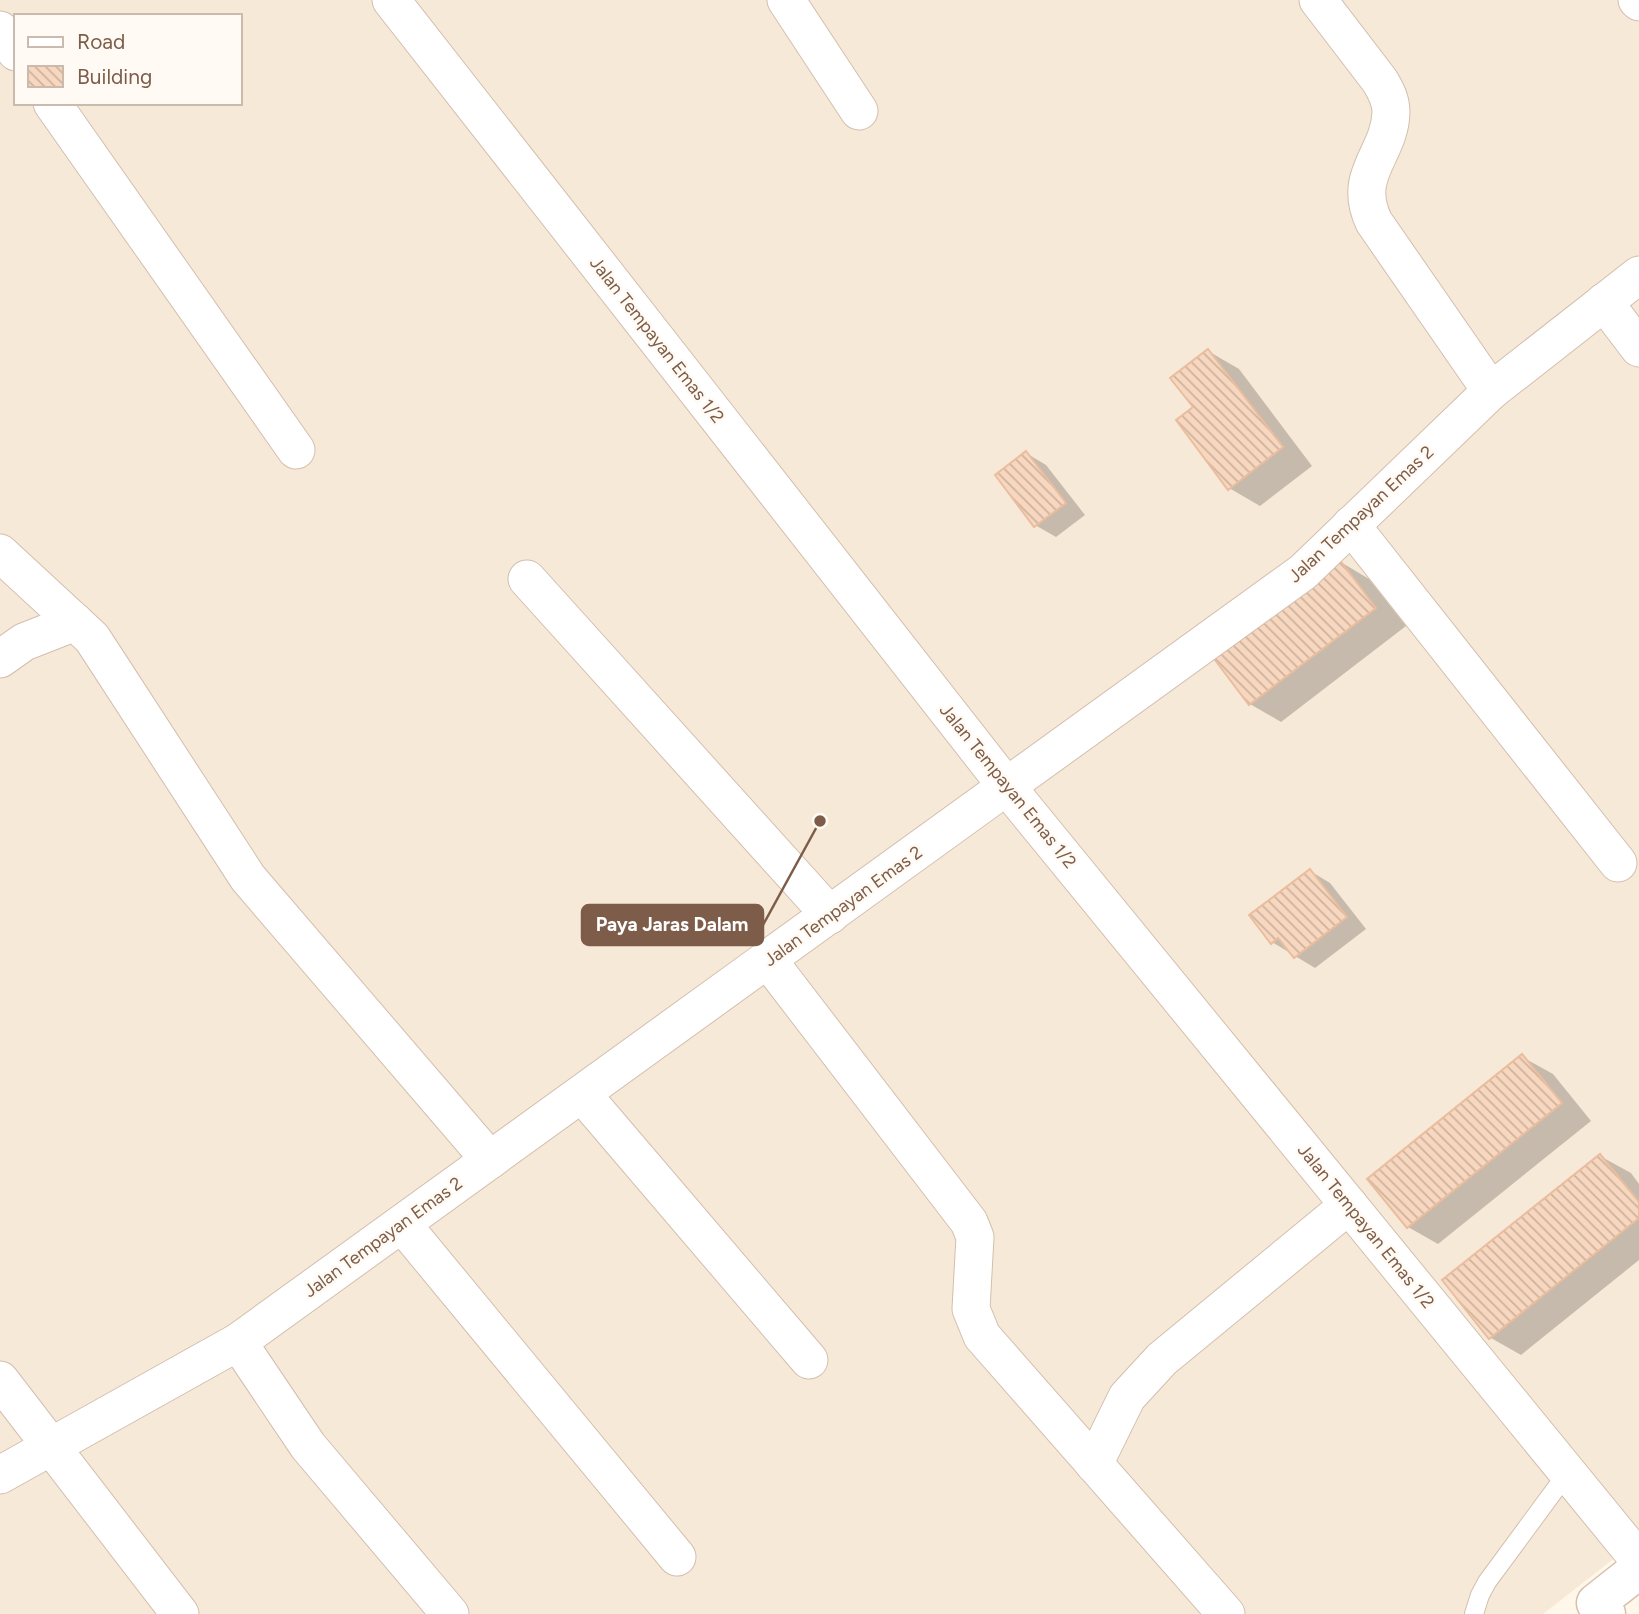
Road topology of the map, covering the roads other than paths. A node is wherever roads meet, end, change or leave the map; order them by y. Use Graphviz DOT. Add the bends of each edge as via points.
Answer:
graph roads {
  1 [pos="391,0"];
  2 [pos="786,0"];
  3 [pos="1318,0"];
  4 [pos="0,30"];
  5 [pos="14,49"];
  6 [pos="53,105"];
  7 [pos="859,111"];
  8 [pos="1639,275"];
  9 [pos="1604,302"];
  10 [pos="1639,348"];
  11 [pos="1491,391"];
  12 [pos="296,450"];
  13 [pos="1351,525"];
  14 [pos="0,553"];
  15 [pos="527,579"];
  16 [pos="75,622"];
  17 [pos="0,659"];
  18 [pos="1007,787"];
  19 [pos="1618,863"];
  20 [pos="831,915"];
  21 [pos="768,960"];
  22 [pos="582,1094"];
  23 [pos="490,1160"];
  24 [pos="1349,1205"];
  25 [pos="402,1224"];
  26 [pos="238,1342"];
  27 [pos="809,1360"];
  28 [pos="0,1380"];
  29 [pos="50,1447"];
  30 [pos="1094,1464"];
  31 [pos="1568,1472"];
  32 [pos="0,1475"];
  33 [pos="677,1558"];
  34 [pos="1639,1560"];
  35 [pos="1639,1569"];
  36 [pos="1595,1610"];
  37 [pos="180,1614"];
  38 [pos="450,1614"];
  39 [pos="1226,1614"];
  40 [pos="1474,1614"];
  1 -- 18 [label="street, Jalan Tempayan Emas 1/2"];
  2 -- 7 [label="street"];
  3 -- 11 [label="street" via="1389,96 1388,128 1369,177 1367,208"];
  4 -- 5 [label="street"];
  6 -- 12 [label="street"];
  8 -- 9 [label="street, Jalan Tempayan Emas 2"];
  9 -- 10 [label="street"];
  9 -- 11 [label="street, Jalan Tempayan Emas 2"];
  11 -- 13 [label="street, Jalan Tempayan Emas 2"];
  13 -- 18 [label="street, Jalan Tempayan Emas 2" via="1303,572"];
  13 -- 19 [label="street"];
  14 -- 16 [label="street"];
  15 -- 20 [label="street"];
  16 -- 17 [label="street" via="24,642"];
  16 -- 23 [label="street" via="92,638 248,878"];
  18 -- 20 [label="street, Jalan Tempayan Emas 2"];
  18 -- 24 [label="street, Jalan Tempayan Emas 1/2"];
  20 -- 21 [label="street, Jalan Tempayan Emas 2"];
  21 -- 22 [label="street, Jalan Tempayan Emas 2"];
  21 -- 30 [label="street" via="969,1222 975,1237 971,1309 975,1323"];
  22 -- 23 [label="street, Jalan Tempayan Emas 2"];
  22 -- 27 [label="street"];
  23 -- 25 [label="street, Jalan Tempayan Emas 2"];
  24 -- 30 [label="street" via="1162,1359 1127,1397"];
  24 -- 31 [label="street, Jalan Tempayan Emas 1/2"];
  25 -- 26 [label="street, Jalan Tempayan Emas 2"];
  25 -- 33 [label="street"];
  26 -- 29 [label="street, Jalan Tempayan Emas 2"];
  26 -- 38 [label="street" via="308,1446"];
  28 -- 29 [label="street"];
  29 -- 32 [label="street, Jalan Tempayan Emas 2"];
  29 -- 37 [label="street"];
  30 -- 39 [label="street"];
  31 -- 34 [label="street, Jalan Tempayan Emas 1/2"];
  31 -- 40 [label="lane" via="1487,1582"];
  35 -- 36 [label="street"];
}
